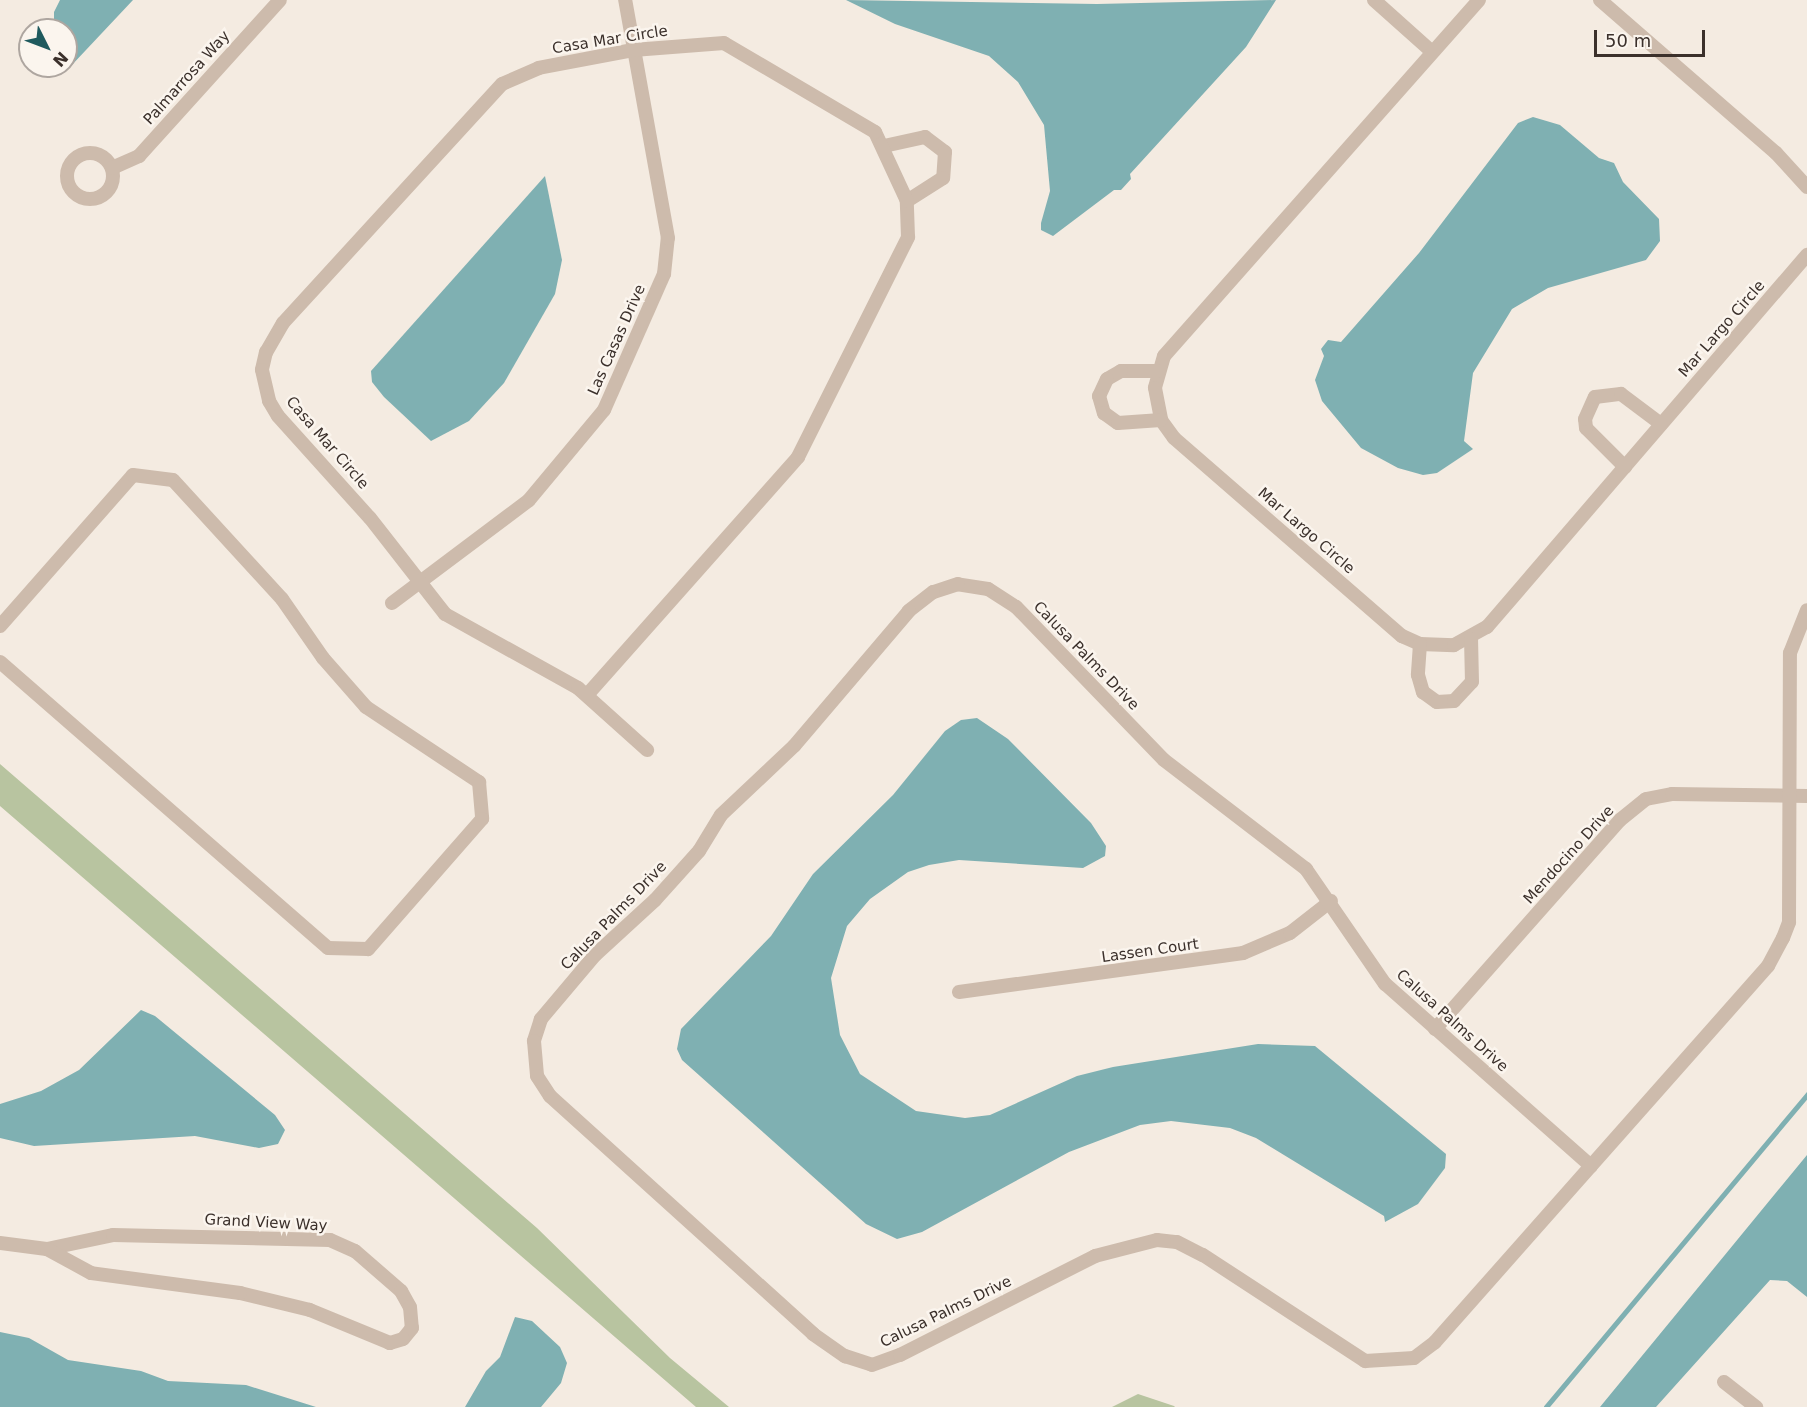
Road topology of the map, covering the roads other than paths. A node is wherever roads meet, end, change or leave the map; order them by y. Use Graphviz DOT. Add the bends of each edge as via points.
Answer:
graph roads {
  1 [pos="280,0"];
  2 [pos="625,0"];
  3 [pos="1374,0"];
  4 [pos="1479,0"];
  5 [pos="1600,0"];
  6 [pos="633,50"];
  7 [pos="1431,51"];
  8 [pos="884,146"];
  9 [pos="112,168"];
  10 [pos="1807,187"];
  11 [pos="907,201"];
  12 [pos="1807,255"];
  13 [pos="1158,371"];
  14 [pos="1161,420"];
  15 [pos="1661,424"];
  16 [pos="1625,467"];
  17 [pos="418,583"];
  18 [pos="392,603"];
  19 [pos="1807,610"];
  20 [pos="0,626"];
  21 [pos="1471,639"];
  22 [pos="1420,644"];
  23 [pos="0,662"];
  24 [pos="587,695"];
  25 [pos="647,750"];
  26 [pos="1789,796"];
  27 [pos="1807,796"];
  28 [pos="1331,901"];
  29 [pos="959,992"];
  30 [pos="1435,1029"];
  31 [pos="1591,1166"];
  32 [pos="0,1244"];
  33 [pos="47,1249"];
  34 [pos="1724,1382"];
  35 [pos="1755,1407"];
  1 -- 9 [label="street, Palmarrosa Way" via="138,156"];
  2 -- 6 [label="street, Las Casas Drive"];
  3 -- 7 [label="street"];
  4 -- 7 [label="street, Mar Largo Circle"];
  5 -- 10 [label="street" via="1776,153"];
  6 -- 8 [label="street, Casa Mar Circle" via="724,43 861,121"];
  6 -- 17 [label="street, Las Casas Drive" via="668,238 664,274 604,410 528,500"];
  6 -- 17 [label="street, Casa Mar Circle" via="525,71 502,84 283,323 266,352 263,384 278,416 370,518"];
  7 -- 13 [label="street, Mar Largo Circle" via="1164,356"];
  8 -- 11 [label="street, Casa Mar Circle"];
  8 -- 11 [label="street" via="926,137 945,152 944,178"];
  11 -- 24 [label="street, Casa Mar Circle" via="910,220 901,256 798,457"];
  12 -- 15 [label="street, Mar Largo Circle"];
  13 -- 14 [label="street, Mar Largo Circle" via="1155,396"];
  13 -- 14 [label="street" via="1121,371 1107,379 1099,396 1104,412 1118,423"];
  14 -- 22 [label="street, Mar Largo Circle" via="1174,438 1402,636"];
  15 -- 16 [label="street, Mar Largo Circle"];
  15 -- 16 [label="street" via="1621,394 1595,397 1585,419 1586,429"];
  16 -- 21 [label="street, Mar Largo Circle" via="1487,627"];
  17 -- 18 [label="street, Las Casas Drive"];
  17 -- 24 [label="street, Casa Mar Circle" via="457,624"];
  19 -- 26 [label="street, Calusa Palms Drive" via="1790,653"];
  20 -- 23 [label="street" via="133,475 173,480 282,599 323,658 366,707 479,782 482,819 368,949 328,948"];
  21 -- 22 [label="street, Mar Largo Circle" via="1437,647"];
  21 -- 22 [label="street" via="1472,682 1454,701 1437,702 1424,692 1418,675"];
  24 -- 25 [label="street, Casa Mar Circle"];
  26 -- 27 [label="street, Mendocino Drive"];
  26 -- 30 [label="street, Mendocino Drive" via="1672,794 1646,799 1620,820"];
  26 -- 31 [label="street, Calusa Palms Drive" via="1789,922 1783,938 1768,966"];
  28 -- 29 [label="street, Lassen Court" via="1290,933 1243,953"];
  28 -- 30 [label="street, Calusa Palms Drive" via="1385,984"];
  28 -- 31 [label="street, Calusa Palms Drive" via="1306,869 1164,760 1016,607 988,589 958,584 933,592 909,611 800,738 722,815 699,851 655,900 595,956 541,1019 533,1059 550,1096 813,1334 845,1356 872,1365 1095,1256 1157,1240 1177,1242 1203,1256 1365,1361 1414,1358 1435,1342"];
  30 -- 31 [label="street, Calusa Palms Drive"];
  32 -- 33 [label="street, Grand View Way"];
  33 -- 33 [label="street, Grand View Way" via="91,1273 240,1293 310,1310 390,1343 403,1339 412,1328 411,1307 401,1291 356,1251 330,1240 113,1235"];
  34 -- 35 [label="street"];
}
